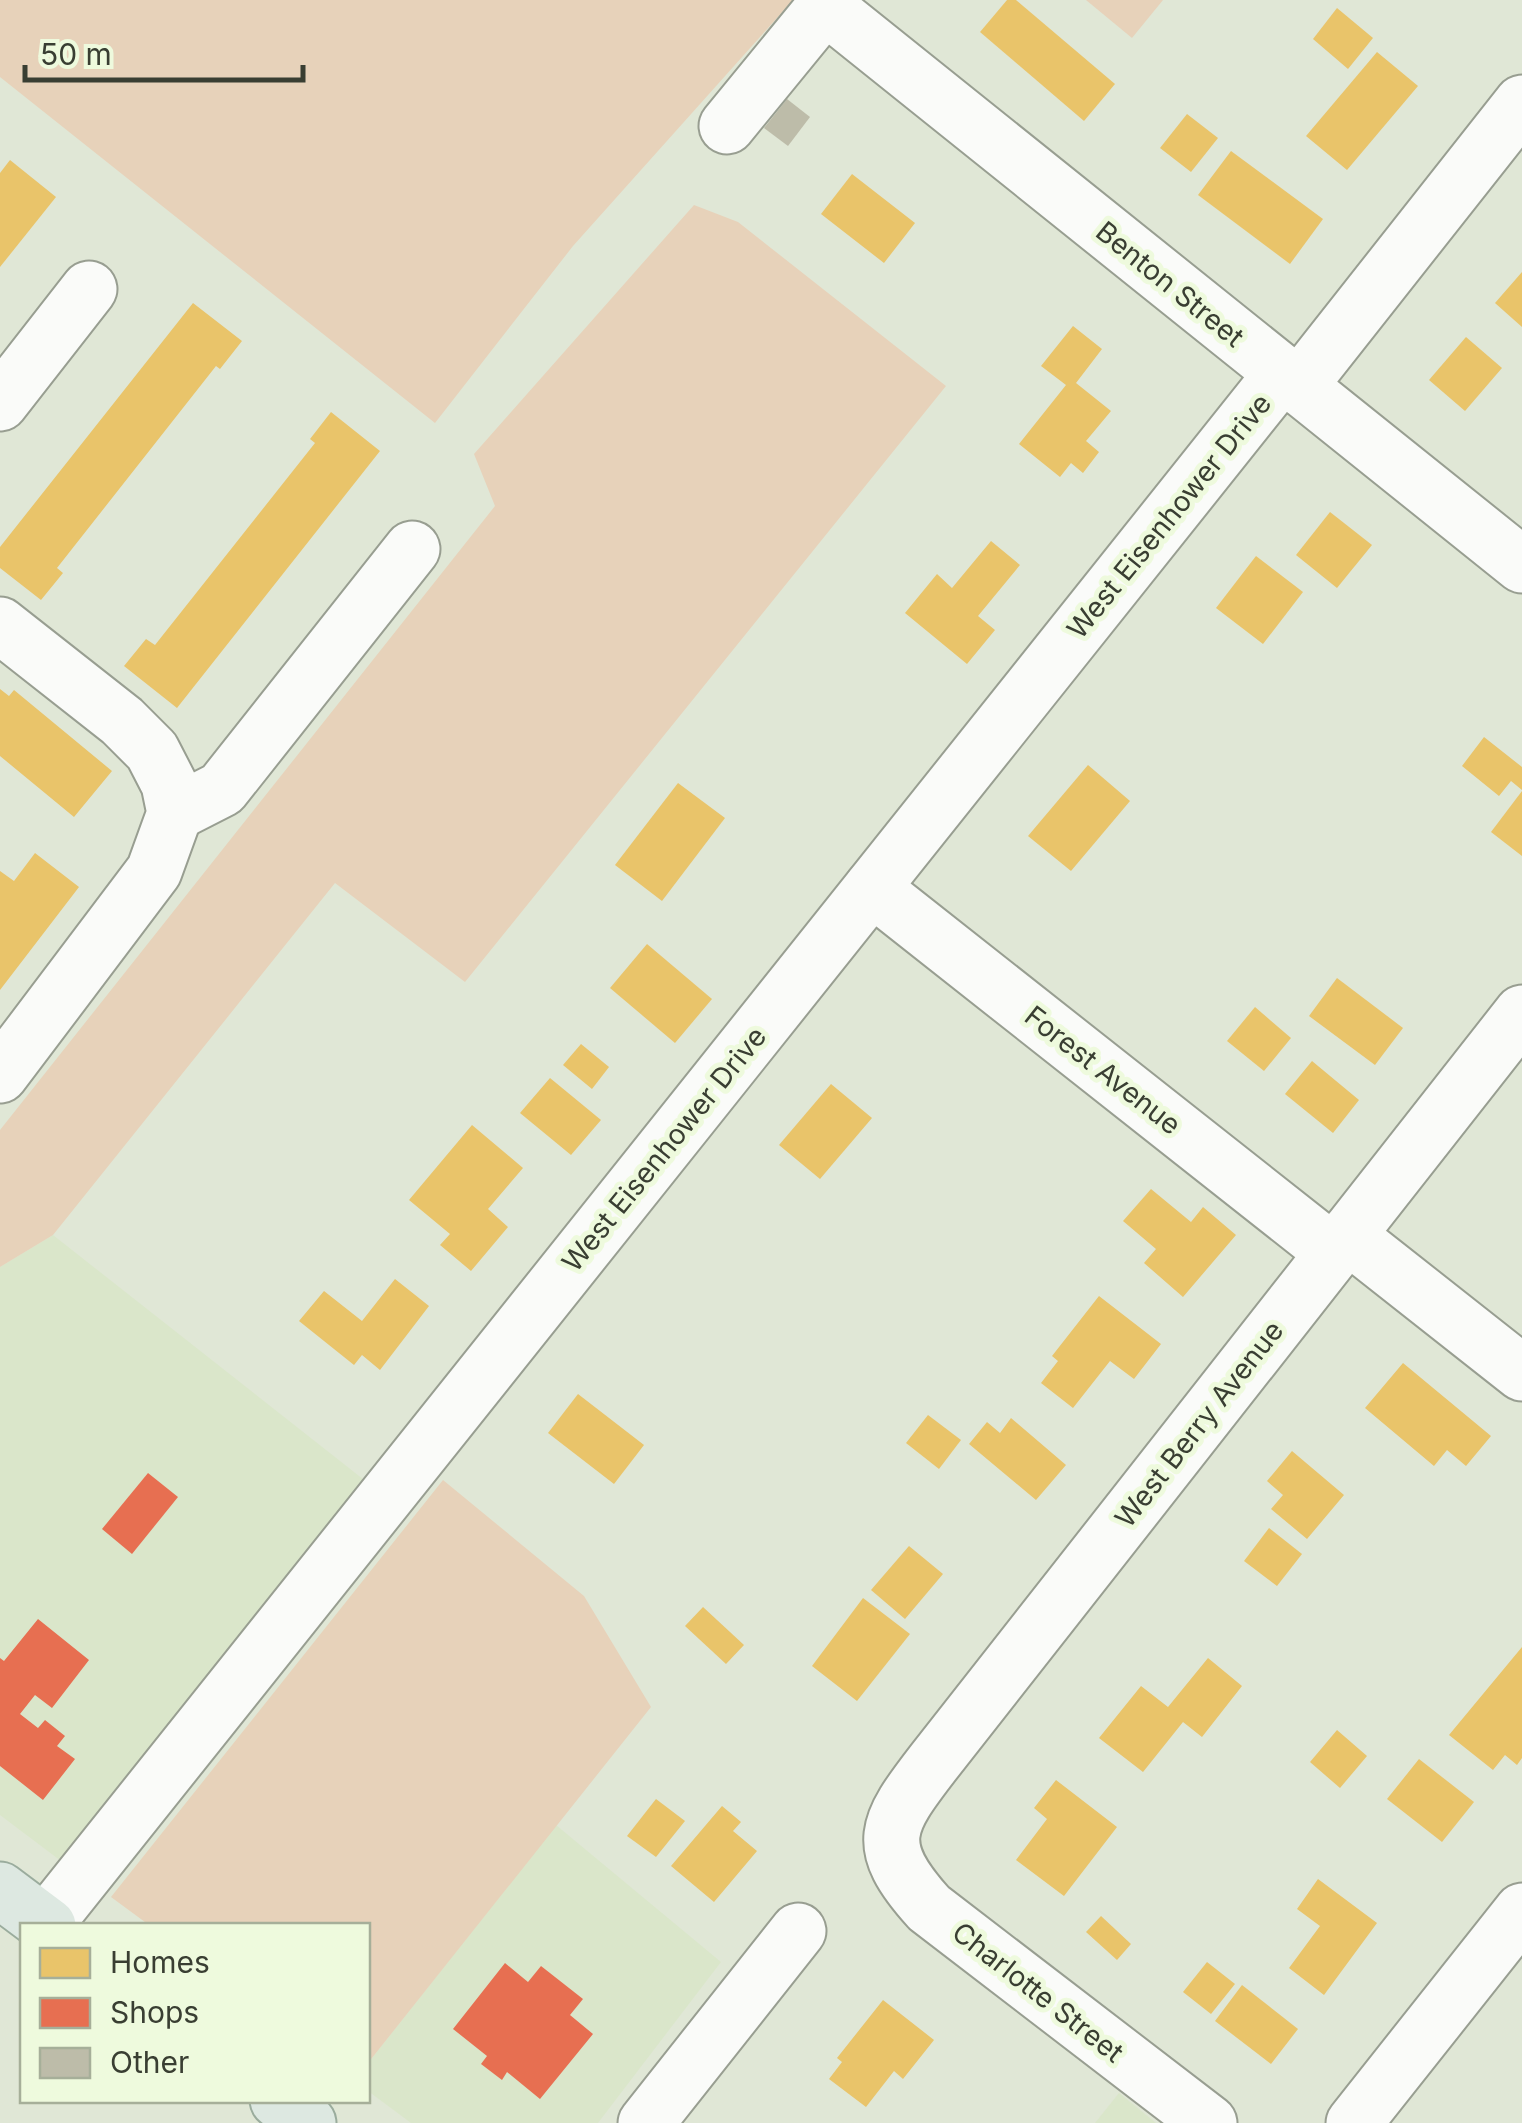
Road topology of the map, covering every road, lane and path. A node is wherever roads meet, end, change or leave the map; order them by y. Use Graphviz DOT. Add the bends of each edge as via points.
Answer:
graph roads {
  1 [pos="828,3"];
  2 [pos="1522,103"];
  3 [pos="727,126"];
  4 [pos="88,289"];
  5 [pos="1290,381"];
  6 [pos="0,403"];
  7 [pos="412,549"];
  8 [pos="1522,565"];
  9 [pos="0,625"];
  10 [pos="174,812"];
  11 [pos="872,888"];
  12 [pos="1522,1012"];
  13 [pos="0,1075"];
  14 [pos="1340,1243"];
  15 [pos="1522,1373"];
  16 [pos="890,1843"];
  17 [pos="0,1890"];
  18 [pos="1522,1912"];
  19 [pos="45,1923"];
  20 [pos="47,1923"];
  21 [pos="798,1931"];
  22 [pos="282,2103"];
  23 [pos="308,2123"];
  24 [pos="646,2123"];
  25 [pos="1209,2123"];
  26 [pos="1354,2123"];
  1 -- 3 [label="street"];
  1 -- 5 [label="street, Benton Street"];
  2 -- 5 [label="street, West Eisenhower Drive"];
  4 -- 6 [label="street"];
  5 -- 8 [label="street, Benton Street"];
  5 -- 11 [label="street, West Eisenhower Drive"];
  7 -- 10 [label="street" via="222,789"];
  9 -- 10 [label="street" via="152,751"];
  10 -- 13 [label="street" via="154,871"];
  11 -- 14 [label="street, Forest Avenue"];
  11 -- 20 [label="street, West Eisenhower Drive"];
  12 -- 14 [label="street, West Berry Avenue"];
  14 -- 15 [label="street, Forest Avenue"];
  14 -- 16 [label="street, West Berry Avenue" via="907,1797"];
  16 -- 25 [label="street, Charlotte Street" via="899,1870 929,1908"];
  17 -- 19 [label="main road"];
  18 -- 26 [label="street"];
  21 -- 24 [label="street"];
  22 -- 23 [label="main road"];
}
